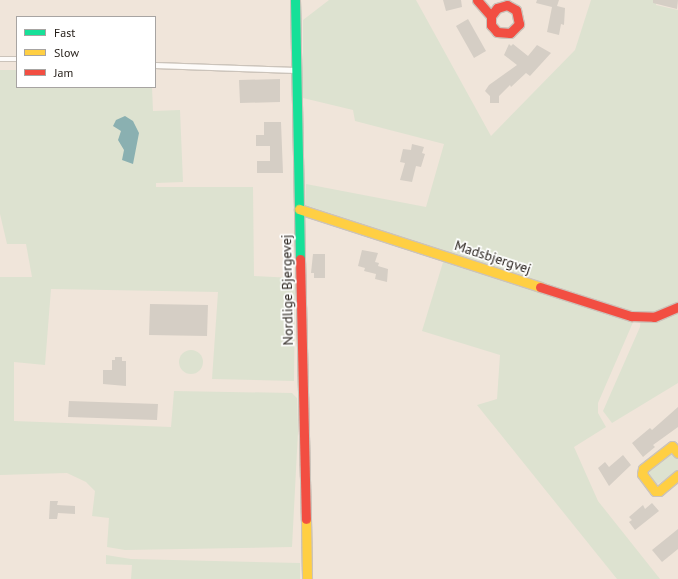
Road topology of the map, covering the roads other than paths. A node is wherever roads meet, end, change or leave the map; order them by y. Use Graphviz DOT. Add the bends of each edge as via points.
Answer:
graph roads {
  1 [pos="295,0"];
  2 [pos="477,0"];
  3 [pos="491,16"];
  4 [pos="0,59"];
  5 [pos="16,59"];
  6 [pos="156,65"];
  7 [pos="296,70"];
  8 [pos="299,210"];
  9 [pos="678,307"];
  10 [pos="678,453"];
  11 [pos="678,475"];
  12 [pos="307,579"];
  1 -- 7 [label="street, Nordlige Bjergevej"];
  2 -- 3 [label="street"];
  4 -- 5 [label="lane"];
  6 -- 7 [label="lane"];
  7 -- 8 [label="street, Nordlige Bjergevej"];
  8 -- 9 [label="street, Madsbjergvej" via="631,316 654,317"];
  8 -- 12 [label="street, Nordlige Bjergevej"];
  10 -- 11 [label="street" via="672,446 643,469 642,474 655,491 659,491"];
}
